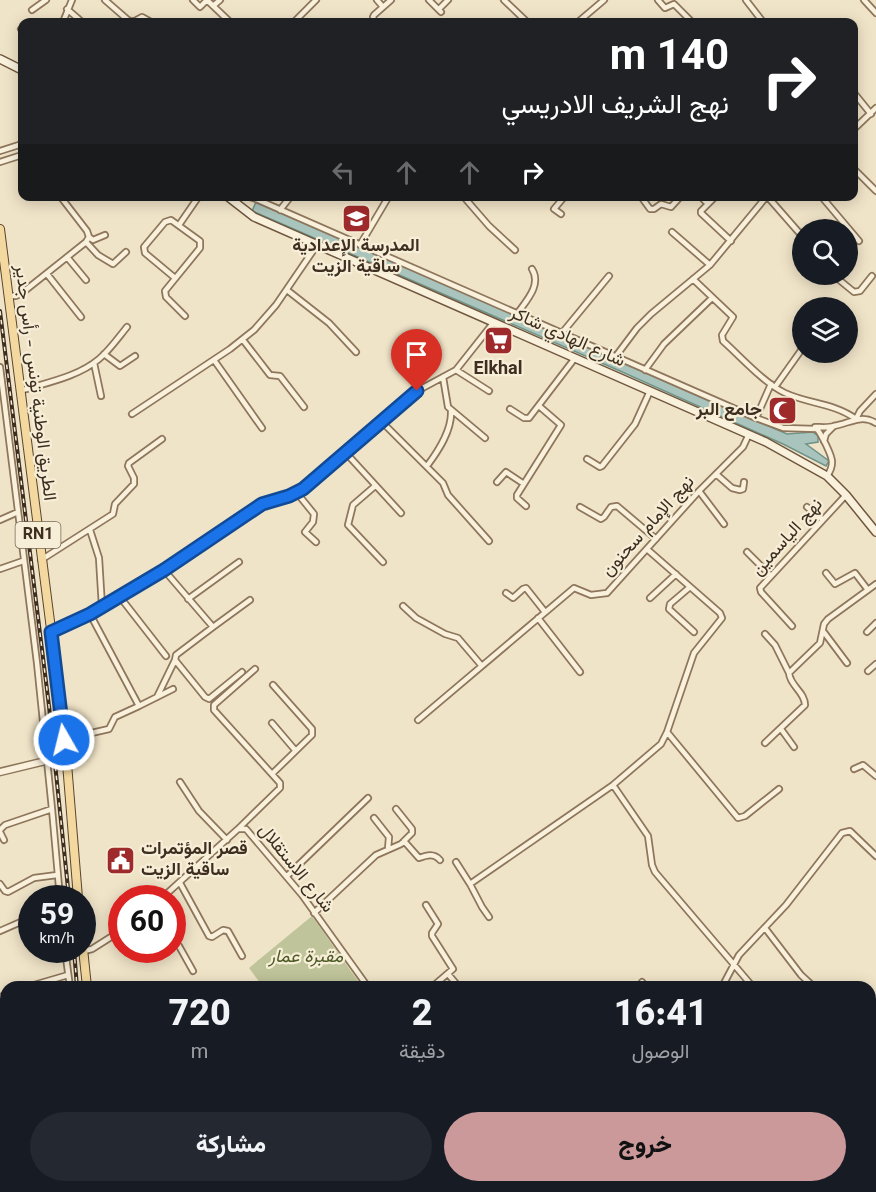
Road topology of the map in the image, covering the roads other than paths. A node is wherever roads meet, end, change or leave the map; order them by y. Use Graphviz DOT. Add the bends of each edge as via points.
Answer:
graph roads {
  1 [pos="46,0"];
  2 [pos="72,0"];
  3 [pos="105,0"];
  4 [pos="193,0"];
  5 [pos="220,0"];
  6 [pos="316,0"];
  7 [pos="377,0"];
  8 [pos="391,0"];
  9 [pos="429,0"];
  10 [pos="448,0"];
  11 [pos="504,0"];
  12 [pos="604,0"];
  13 [pos="658,0"];
  14 [pos="746,0"];
  15 [pos="864,0"];
  16 [pos="213,6"];
  17 [pos="383,7"];
  18 [pos="67,9"];
  19 [pos="32,10"];
  20 [pos="876,13"];
  21 [pos="64,18"];
  22 [pos="77,18"];
  23 [pos="126,18"];
  24 [pos="226,18"];
  25 [pos="298,18"];
  26 [pos="373,18"];
  27 [pos="523,18"];
  28 [pos="584,18"];
  29 [pos="688,18"];
  30 [pos="760,18"];
  31 [pos="0,59"];
  32 [pos="18,68"];
  33 [pos="858,98"];
  34 [pos="876,108"];
  35 [pos="871,114"];
  36 [pos="858,125"];
  37 [pos="18,145"];
  38 [pos="0,151"];
  39 [pos="18,156"];
  40 [pos="0,162"];
  41 [pos="858,173"];
  42 [pos="876,191"];
  43 [pos="64,201"];
  44 [pos="196,201"];
  45 [pos="234,201"];
  46 [pos="258,201"];
  47 [pos="287,201"];
  48 [pos="386,201"];
  49 [pos="467,201"];
  50 [pos="560,201"];
  51 [pos="644,201"];
  52 [pos="676,201"];
  53 [pos="705,201"];
  54 [pos="711,201"];
  55 [pos="763,201"];
  56 [pos="771,201"];
  57 [pos="825,201"];
  58 [pos="708,204"];
  59 [pos="280,210"];
  60 [pos="561,214"];
  61 [pos="179,225"];
  62 [pos="792,225"];
  63 [pos="0,229"];
  64 [pos="672,232"];
  65 [pos="105,235"];
  66 [pos="87,240"];
  67 [pos="731,241"];
  68 [pos="859,241"];
  69 [pos="317,245"];
  70 [pos="360,245"];
  71 [pos="515,250"];
  72 [pos="126,252"];
  73 [pos="67,257"];
  74 [pos="2,263"];
  75 [pos="710,265"];
  76 [pos="532,269"];
  77 [pos="47,274"];
  78 [pos="609,276"];
  79 [pos="872,276"];
  80 [pos="175,278"];
  81 [pos="693,279"];
  82 [pos="86,280"];
  83 [pos="845,285"];
  84 [pos="287,290"];
  85 [pos="8,296"];
  86 [pos="712,298"];
  87 [pos="517,314"];
  88 [pos="185,316"];
  89 [pos="81,317"];
  90 [pos="494,322"];
  91 [pos="127,327"];
  92 [pos="562,333"];
  93 [pos="243,340"];
  94 [pos="356,352"];
  95 [pos="104,354"];
  96 [pos="135,356"];
  97 [pos="616,356"];
  98 [pos="575,358"];
  99 [pos="214,360"];
  100 [pos="792,362"];
  101 [pos="94,363"];
  102 [pos="0,367"];
  103 [pos="645,369"];
  104 [pos="456,370"];
  105 [pos="443,377"];
  106 [pos="773,386"];
  107 [pos="20,391"];
  108 [pos="489,391"];
  109 [pos="650,391"];
  110 [pos="876,394"];
  111 [pos="101,396"];
  112 [pos="539,406"];
  113 [pos="304,407"];
  114 [pos="510,409"];
  115 [pos="451,411"];
  116 [pos="132,414"];
  117 [pos="756,417"];
  118 [pos="856,419"];
  119 [pos="381,421"];
  120 [pos="876,423"];
  121 [pos="834,426"];
  122 [pos="262,428"];
  123 [pos="812,428"];
  124 [pos="749,434"];
  125 [pos="485,438"];
  126 [pos="162,439"];
  127 [pos="824,441"];
  128 [pos="345,452"];
  129 [pos="587,459"];
  130 [pos="427,466"];
  131 [pos="716,474"];
  132 [pos="827,476"];
  133 [pos="497,482"];
  134 [pos="744,482"];
  135 [pos="524,484"];
  136 [pos="375,486"];
  137 [pos="699,491"];
  138 [pos="297,493"];
  139 [pos="846,495"];
  140 [pos="526,506"];
  141 [pos="580,507"];
  142 [pos="807,507"];
  143 [pos="18,512"];
  144 [pos="401,513"];
  145 [pos="822,519"];
  146 [pos="0,520"];
  147 [pos="724,524"];
  148 [pos="90,530"];
  149 [pos="876,532"];
  150 [pos="656,539"];
  151 [pos="489,541"];
  152 [pos="316,542"];
  153 [pos="648,550"];
  154 [pos="747,552"];
  155 [pos="41,560"];
  156 [pos="23,561"];
  157 [pos="239,562"];
  158 [pos="383,562"];
  159 [pos="0,569"];
  160 [pos="164,570"];
  161 [pos="826,573"];
  162 [pos="676,574"];
  163 [pos="770,575"];
  164 [pos="690,587"];
  165 [pos="873,588"];
  166 [pos="506,593"];
  167 [pos="120,597"];
  168 [pos="650,598"];
  169 [pos="188,599"];
  170 [pos="250,600"];
  171 [pos="403,606"];
  172 [pos="102,607"];
  173 [pos="545,612"];
  174 [pos="90,614"];
  175 [pos="538,618"];
  176 [pos="876,623"];
  177 [pos="792,626"];
  178 [pos="213,627"];
  179 [pos="823,631"];
  180 [pos="51,632"];
  181 [pos="867,632"];
  182 [pos="694,633"];
  183 [pos="765,634"];
  184 [pos="166,656"];
  185 [pos="175,660"];
  186 [pos="847,663"];
  187 [pos="876,664"];
  188 [pos="481,665"];
  189 [pos="255,669"];
  190 [pos="868,671"];
  191 [pos="242,672"];
  192 [pos="580,672"];
  193 [pos="789,673"];
  194 [pos="273,685"];
  195 [pos="173,689"];
  196 [pos="157,697"];
  197 [pos="139,706"];
  198 [pos="418,720"];
  199 [pos="272,723"];
  200 [pos="781,729"];
  201 [pos="667,732"];
  202 [pos="64,740"];
  203 [pos="765,743"];
  204 [pos="794,747"];
  205 [pos="296,750"];
  206 [pos="66,756"];
  207 [pos="47,760"];
  208 [pos="854,769"];
  209 [pos="0,772"];
  210 [pos="272,774"];
  211 [pos="876,776"];
  212 [pos="180,782"];
  213 [pos="613,785"];
  214 [pos="779,789"];
  215 [pos="369,798"];
  216 [pos="52,808"];
  217 [pos="396,809"];
  218 [pos="374,818"];
  219 [pos="238,829"];
  220 [pos="0,831"];
  221 [pos="4,840"];
  222 [pos="227,840"];
  223 [pos="404,841"];
  224 [pos="388,849"];
  225 [pos="876,856"];
  226 [pos="440,860"];
  227 [pos="456,862"];
  228 [pos="57,875"];
  229 [pos="287,876"];
  230 [pos="0,884"];
  231 [pos="180,884"];
  232 [pos="471,884"];
  233 [pos="58,885"];
  234 [pos="77,885"];
  235 [pos="426,905"];
  236 [pos="314,913"];
  237 [pos="489,916"];
  238 [pos="18,924"];
  239 [pos="765,928"];
  240 [pos="0,931"];
  241 [pos="242,957"];
  242 [pos="186,959"];
  243 [pos="67,963"];
  244 [pos="85,963"];
  245 [pos="734,967"];
  246 [pos="193,971"];
  247 [pos="448,974"];
  248 [pos="68,975"];
  249 [pos="48,981"];
  250 [pos="69,981"];
  251 [pos="86,981"];
  252 [pos="364,981"];
  253 [pos="439,981"];
  254 [pos="454,981"];
  255 [pos="726,981"];
  256 [pos="747,981"];
  257 [pos="808,981"];
  1 -- 19 [label="street"];
  2 -- 18 [label="street"];
  3 -- 23 [label="street"];
  4 -- 16 [label="street" via="200,7 207,0"];
  5 -- 16 [label="street"];
  6 -- 25 [label="street"];
  7 -- 17 [label="street"];
  8 -- 17 [label="street"];
  9 -- 10 [label="street" via="440,10"];
  11 -- 27 [label="street"];
  12 -- 28 [label="street"];
  13 -- 29 [label="street" via="665,8 674,4"];
  14 -- 30 [label="street"];
  15 -- 20 [label="street"];
  16 -- 24 [label="street"];
  17 -- 26 [label="street"];
  18 -- 21 [label="street"];
  18 -- 22 [label="street"];
  31 -- 32 [label="main road"];
  33 -- 35 [label="street"];
  34 -- 35 [label="street"];
  35 -- 36 [label="street"];
  37 -- 38 [label="street"];
  39 -- 40 [label="street"];
  41 -- 42 [label="street"];
  43 -- 66 [label="street" via="84,227"];
  44 -- 61 [label="street"];
  45 -- 69 [label="main road, شارع الهادي شاكر" via="254,217"];
  46 -- 59 [label="street"];
  47 -- 59 [label="street"];
  48 -- 70 [label="street"];
  49 -- 71 [label="street"];
  50 -- 60 [label="street" via="554,208"];
  51 -- 52 [label="street" via="654,209 661,204 670,207"];
  53 -- 58 [label="street"];
  54 -- 58 [label="street"];
  55 -- 67 [label="street"];
  56 -- 62 [label="street"];
  57 -- 68 [label="street"];
  58 -- 67 [label="street" via="701,214"];
  59 -- 70 [label="street"];
  61 -- 80 [label="street" via="200,241 200,248"];
  61 -- 80 [label="street" via="171,220 165,222 144,247 145,254"];
  63 -- 74 [label="main road, الطريق الوطنية تونس - رأس جدير / RN1"];
  64 -- 75 [label="street"];
  65 -- 66 [label="street"];
  66 -- 72 [label="street" via="98,255 113,264"];
  66 -- 73 [label="street"];
  67 -- 75 [label="street"];
  69 -- 84 [label="street"];
  69 -- 90 [label="main road, شارع الهادي شاكر"];
  70 -- 87 [label="street"];
  73 -- 77 [label="street"];
  73 -- 82 [label="street"];
  74 -- 85 [label="main road, الطريق الوطنية تونس - رأس جدير / RN1"];
  75 -- 81 [label="street"];
  76 -- 87 [label="street" via="536,284"];
  77 -- 85 [label="street" via="19,295"];
  77 -- 89 [label="street"];
  78 -- 92 [label="street"];
  79 -- 83 [label="street" via="860,291 854,292"];
  80 -- 88 [label="street" via="165,291 166,297"];
  81 -- 86 [label="street"];
  81 -- 97 [label="street" via="651,314"];
  84 -- 93 [label="street"];
  84 -- 94 [label="street" via="329,323"];
  85 -- 107 [label="main road, الطريق الوطنية تونس - رأس جدير / RN1"];
  86 -- 103 [label="street" via="664,344"];
  86 -- 106 [label="street" via="733,317 722,339"];
  87 -- 92 [label="street"];
  90 -- 98 [label="main road, شارع الهادي شاكر"];
  90 -- 104 [label="street"];
  91 -- 95 [label="street"];
  92 -- 97 [label="street"];
  93 -- 99 [label="street"];
  93 -- 113 [label="street" via="269,374 280,376"];
  95 -- 96 [label="street" via="120,366"];
  95 -- 101 [label="street"];
  97 -- 103 [label="street"];
  98 -- 109 [label="main road, شارع الهادي شاكر"];
  98 -- 112 [label="street"];
  99 -- 116 [label="street"];
  99 -- 122 [label="street"];
  100 -- 106 [label="street"];
  101 -- 107 [label="street"];
  101 -- 111 [label="street"];
  102 -- 143 [label="street"];
  103 -- 117 [label="street"];
  104 -- 105 [label="street"];
  104 -- 108 [label="street"];
  105 -- 115 [label="street"];
  105 -- 119 [label="street" via="417,391"];
  106 -- 117 [label="street"];
  106 -- 118 [label="street" via="795,397 843,410"];
  107 -- 155 [label="main road, الطريق الوطنية تونس - رأس جدير / RN1"];
  109 -- 124 [label="main road, شارع الهادي شاكر"];
  109 -- 129 [label="street" via="635,424 602,466"];
  110 -- 118 [label="street"];
  112 -- 114 [label="street" via="527,418"];
  112 -- 135 [label="street" via="561,425"];
  115 -- 125 [label="street"];
  115 -- 130 [label="street" via="441,447"];
  117 -- 123 [label="street" via="783,428"];
  118 -- 120 [label="street"];
  118 -- 121 [label="street"];
  119 -- 128 [label="street"];
  119 -- 130 [label="street"];
  121 -- 123 [label="street"];
  121 -- 127 [label="street"];
  123 -- 127 [label="street" via="819,431"];
  124 -- 131 [label="street, نهج الإمام سحنون" via="743,447"];
  124 -- 132 [label="main road, شارع الهادي شاكر"];
  126 -- 148 [label="street" via="129,463 134,484 115,504 114,514"];
  127 -- 132 [label="street" via="832,462"];
  128 -- 136 [label="street"];
  128 -- 138 [label="street"];
  130 -- 151 [label="street"];
  131 -- 134 [label="street" via="732,488 743,489"];
  131 -- 137 [label="street, نهج الإمام سحنون"];
  132 -- 139 [label="main road, شارع الهادي شاكر"];
  133 -- 135 [label="street" via="507,472"];
  135 -- 140 [label="street" via="517,497"];
  136 -- 144 [label="street"];
  136 -- 158 [label="street" via="353,505 348,525"];
  137 -- 147 [label="street"];
  137 -- 150 [label="street, نهج الإمام سحنون"];
  138 -- 152 [label="street" via="314,514 305,532"];
  138 -- 160 [label="street" via="247,512"];
  139 -- 145 [label="street, نهج الياسمين"];
  139 -- 149 [label="main road, شارع الهادي شاكر"];
  141 -- 150 [label="street" via="602,519 611,507 617,506"];
  142 -- 145 [label="street"];
  143 -- 146 [label="street"];
  143 -- 156 [label="street"];
  145 -- 163 [label="street, نهج الياسمين"];
  148 -- 155 [label="street"];
  148 -- 172 [label="street" via="99,558"];
  150 -- 153 [label="street, نهج الإمام سحنون"];
  153 -- 162 [label="street"];
  153 -- 173 [label="street, نهج الإمام سحنون" via="607,593 591,595 574,588"];
  154 -- 163 [label="street"];
  155 -- 180 [label="main road, الطريق الوطنية تونس - رأس جدير / RN1"];
  156 -- 159 [label="street"];
  156 -- 207 [label="street"];
  157 -- 169 [label="street"];
  160 -- 167 [label="street"];
  160 -- 169 [label="street"];
  161 -- 165 [label="street" via="835,584 855,573"];
  162 -- 164 [label="street"];
  162 -- 168 [label="street"];
  163 -- 177 [label="street, نهج الياسمين" via="760,590"];
  164 -- 182 [label="street" via="669,609"];
  164 -- 201 [label="street" via="722,618 694,653"];
  165 -- 179 [label="street" via="828,619"];
  166 -- 173 [label="street" via="513,598 526,588"];
  167 -- 172 [label="street"];
  167 -- 184 [label="street"];
  169 -- 178 [label="street"];
  170 -- 178 [label="street"];
  171 -- 188 [label="street" via="420,621 460,639"];
  172 -- 174 [label="street"];
  173 -- 175 [label="street, نهج الإمام سحنون"];
  174 -- 180 [label="street"];
  174 -- 197 [label="street"];
  175 -- 188 [label="street, نهج الإمام سحنون"];
  175 -- 192 [label="street"];
  176 -- 181 [label="street"];
  178 -- 185 [label="street" via="176,655"];
  179 -- 186 [label="street"];
  179 -- 193 [label="street" via="818,645"];
  180 -- 202 [label="main road, الطريق الوطنية تونس - رأس جدير / RN1"];
  183 -- 193 [label="street"];
  185 -- 191 [label="street" via="209,699"];
  185 -- 196 [label="street"];
  187 -- 190 [label="street"];
  188 -- 198 [label="street, نهج الإمام سحنون"];
  189 -- 210 [label="street" via="214,705 214,710"];
  193 -- 200 [label="street" via="806,705"];
  194 -- 205 [label="street" via="312,729 312,735"];
  195 -- 196 [label="street"];
  196 -- 197 [label="street"];
  197 -- 202 [label="street" via="115,717 109,729"];
  199 -- 205 [label="street"];
  200 -- 203 [label="street"];
  200 -- 204 [label="street"];
  201 -- 213 [label="street" via="661,744"];
  201 -- 214 [label="street" via="738,818"];
  202 -- 206 [label="main road, الطريق الوطنية تونس - رأس جدير / RN1"];
  205 -- 210 [label="street"];
  206 -- 207 [label="street"];
  206 -- 234 [label="main road, الطريق الوطنية تونس - رأس جدير / RN1"];
  207 -- 209 [label="street"];
  207 -- 216 [label="street"];
  208 -- 211 [label="street" via="863,765"];
  210 -- 219 [label="street" via="280,788"];
  212 -- 222 [label="street" via="199,811"];
  213 -- 232 [label="street"];
  213 -- 245 [label="street" via="648,836 655,872"];
  215 -- 229 [label="street"];
  216 -- 220 [label="street" via="5,825"];
  216 -- 228 [label="street"];
  217 -- 223 [label="street" via="412,829"];
  218 -- 224 [label="street" via="389,837"];
  219 -- 222 [label="street, شارع الاستقلال"];
  219 -- 229 [label="street, شارع الاستقلال" via="250,832"];
  220 -- 221 [label="street"];
  222 -- 231 [label="street, شارع الاستقلال"];
  223 -- 224 [label="street"];
  223 -- 226 [label="street" via="419,858 427,854"];
  224 -- 236 [label="street" via="376,855"];
  225 -- 239 [label="street" via="850,831 842,833"];
  227 -- 232 [label="street"];
  228 -- 230 [label="street" via="34,878 8,892"];
  228 -- 233 [label="street"];
  229 -- 236 [label="street, شارع الاستقلال"];
  231 -- 241 [label="street" via="209,936 228,931"];
  232 -- 237 [label="street"];
  235 -- 247 [label="street" via="438,924 432,936 453,966"];
  236 -- 252 [label="street, شارع الاستقلال"];
  238 -- 240 [label="street"];
  239 -- 245 [label="street" via="739,955"];
  239 -- 257 [label="street"];
  242 -- 246 [label="street"];
  243 -- 248 [label="street"];
  244 -- 251 [label="main road"];
  245 -- 255 [label="street"];
  245 -- 256 [label="street"];
  247 -- 253 [label="street"];
  247 -- 254 [label="street"];
  248 -- 249 [label="street"];
  248 -- 250 [label="street"];
}
